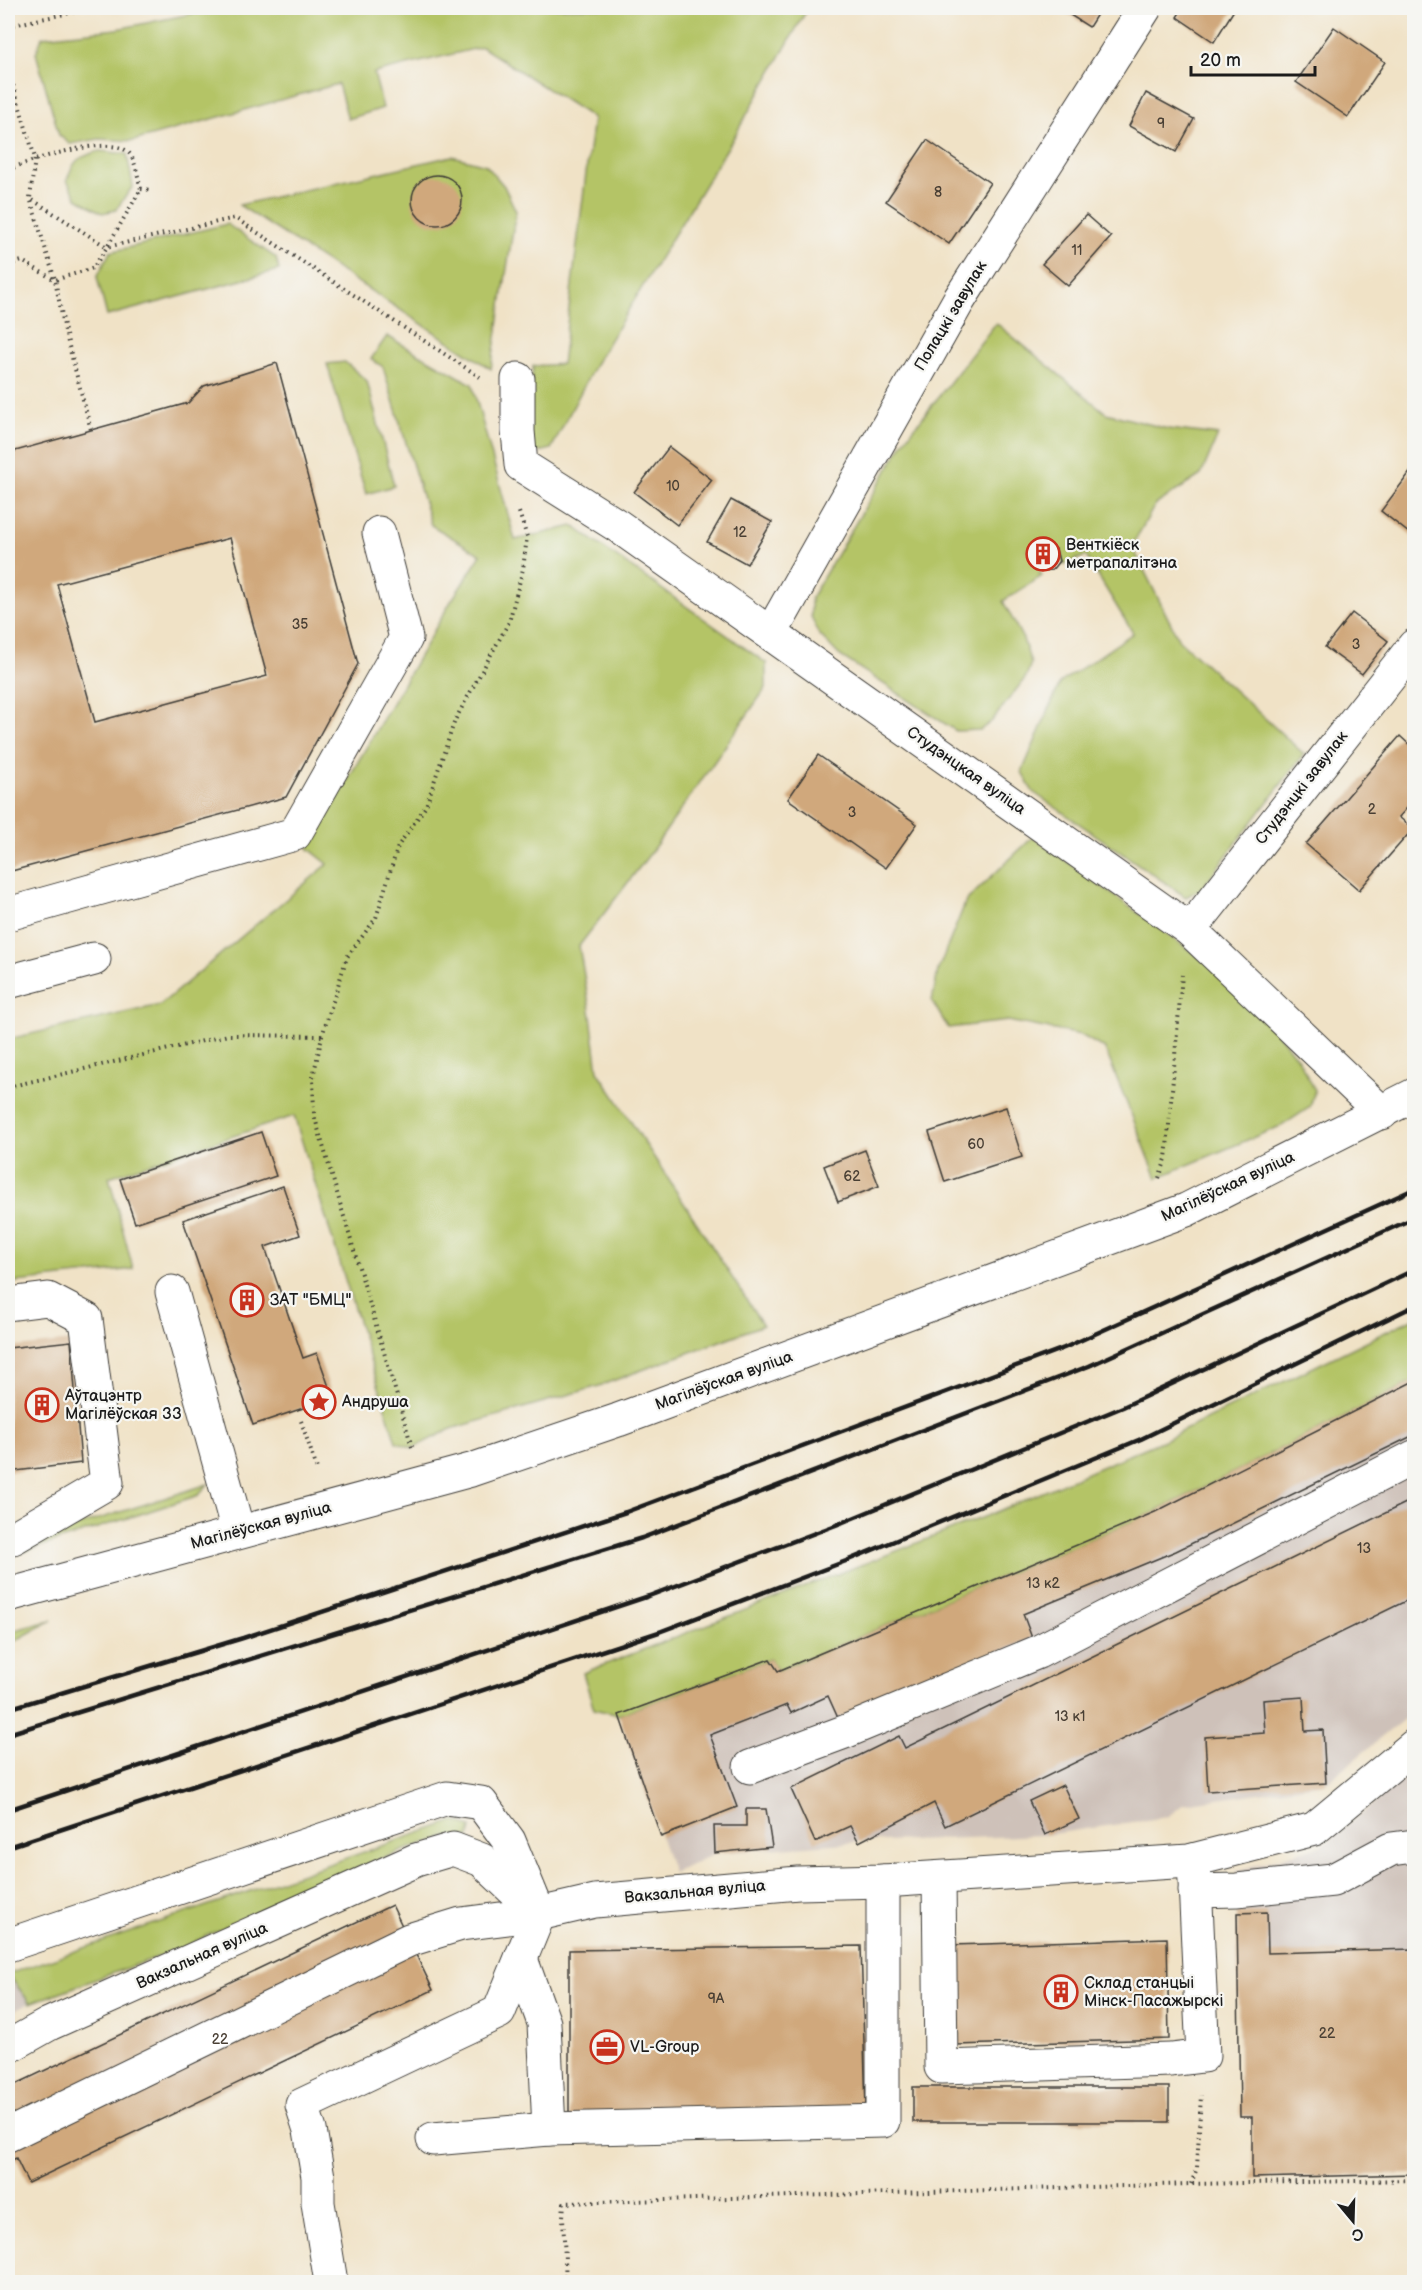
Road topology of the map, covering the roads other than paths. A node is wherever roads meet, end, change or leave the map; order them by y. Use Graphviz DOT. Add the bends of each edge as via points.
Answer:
graph roads {
  1 [pos="1145,8"];
  2 [pos="503,381"];
  3 [pos="379,533"];
  4 [pos="771,633"];
  5 [pos="1414,646"];
  6 [pos="8,914"];
  7 [pos="1190,930"];
  8 [pos="94,959"];
  9 [pos="8,982"];
  10 [pos="1414,1095"];
  11 [pos="1382,1113"];
  12 [pos="172,1292"];
  13 [pos="8,1304"];
  14 [pos="1414,1457"];
  15 [pos="238,1531"];
  16 [pos="8,1538"];
  17 [pos="8,1595"];
  18 [pos="1414,1746"];
  19 [pos="750,1767"];
  20 [pos="1414,1846"];
  21 [pos="1195,1876"];
  22 [pos="939,1878"];
  23 [pos="883,1881"];
  24 [pos="539,1914"];
  25 [pos="8,1945"];
  26 [pos="520,1959"];
  27 [pos="8,2048"];
  28 [pos="549,2129"];
  29 [pos="8,2134"];
  30 [pos="433,2139"];
  31 [pos="331,2283"];
  1 -- 4 [label="street, Полацкі завулак" via="959,300"];
  2 -- 4 [label="street, Студэнцкая вуліца" via="518,431 521,465 618,526"];
  3 -- 6 [label="street" via="406,638 295,834"];
  4 -- 7 [label="street, Студэнцкая вуліца"];
  5 -- 7 [label="street, Студэнцкі завулак"];
  7 -- 11 [label="street, Студэнцкая вуліца"];
  8 -- 9 [label="street"];
  10 -- 11 [label="street, Магілёўская вуліца"];
  11 -- 15 [label="street, Магілёўская вуліца" via="1186,1210 618,1420 471,1470"];
  12 -- 15 [label="street"];
  13 -- 16 [label="street" via="48,1299 86,1319 106,1483"];
  14 -- 19 [label="street" via="1038,1652"];
  15 -- 17 [label="street, Магілёўская вуліца"];
  18 -- 21 [label="street, Вакзальная вуліца" via="1314,1829"];
  20 -- 21 [label="street" via="1391,1849 1333,1880 1237,1890"];
  21 -- 22 [label="street, Вакзальная вуліца"];
  21 -- 22 [label="street" via="1203,2056 941,2067"];
  22 -- 23 [label="street, Вакзальная вуліца"];
  23 -- 24 [label="street, Вакзальная вуліца" via="798,1883 595,1901"];
  23 -- 28 [label="street" via="883,2121"];
  24 -- 25 [label="street" via="509,1841 481,1803 447,1798"];
  24 -- 26 [label="street"];
  24 -- 27 [label="street, Вакзальная вуліца" via="482,1860 453,1849 416,1860 362,1884 49,2024"];
  24 -- 29 [label="street" via="461,1924 409,1940"];
  26 -- 28 [label="street" via="544,2023"];
  26 -- 31 [label="street" via="499,2012 302,2104 316,2165"];
  28 -- 30 [label="street"];
}
